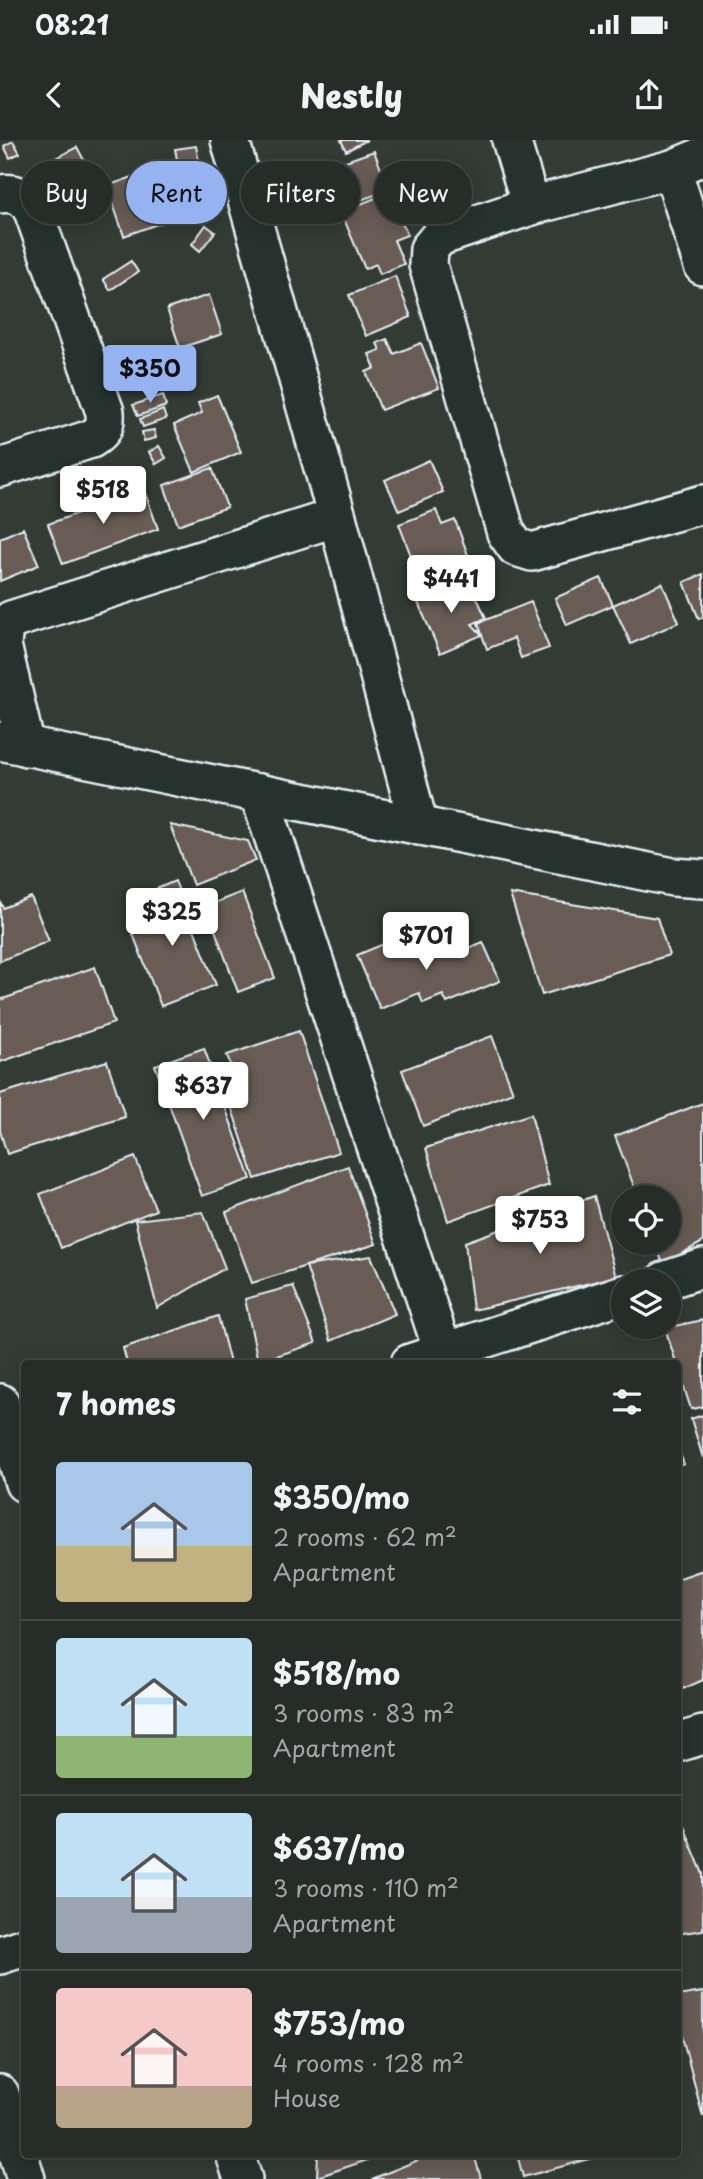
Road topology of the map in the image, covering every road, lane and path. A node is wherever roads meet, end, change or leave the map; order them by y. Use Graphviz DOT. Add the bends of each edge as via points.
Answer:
graph roads {
  1 [pos="230,140"];
  2 [pos="511,140"];
  3 [pos="688,163"];
  4 [pos="0,194"];
  5 [pos="531,206"];
  6 [pos="703,266"];
  7 [pos="0,468"];
  8 [pos="703,504"];
  9 [pos="337,517"];
  10 [pos="13,744"];
  11 [pos="259,793"];
  12 [pos="418,826"];
  13 [pos="703,879"];
  14 [pos="703,1268"];
  15 [pos="681,1275"];
  16 [pos="611,1298"];
  17 [pos="427,1358"];
  18 [pos="0,1403"];
  19 [pos="21,1473"];
  20 [pos="21,1489"];
  21 [pos="0,1496"];
  22 [pos="703,1734"];
  23 [pos="681,1742"];
  24 [pos="21,1948"];
  25 [pos="0,1955"];
  26 [pos="0,2094"];
  27 [pos="236,2158"];
  28 [pos="26,2179"];
  29 [pos="243,2179"];
  1 -- 9 [label="street"];
  2 -- 5 [label="street"];
  3 -- 5 [label="street"];
  3 -- 6 [label="street"];
  4 -- 7 [label="street" via="23,197 33,208 106,424 91,439"];
  5 -- 8 [label="street" via="439,237 429,249 428,265 506,533 516,547 532,552"];
  9 -- 10 [label="street" via="11,620 4,627 2,645"];
  9 -- 12 [label="street"];
  10 -- 11 [label="street"];
  11 -- 12 [label="street"];
  11 -- 17 [label="street"];
  12 -- 13 [label="street" via="673,877"];
  14 -- 15 [label="street"];
  16 -- 17 [label="street"];
  18 -- 19 [label="street"];
  20 -- 21 [label="street"];
  22 -- 23 [label="street"];
  24 -- 25 [label="street"];
  26 -- 28 [label="street"];
  27 -- 29 [label="street"];
}
